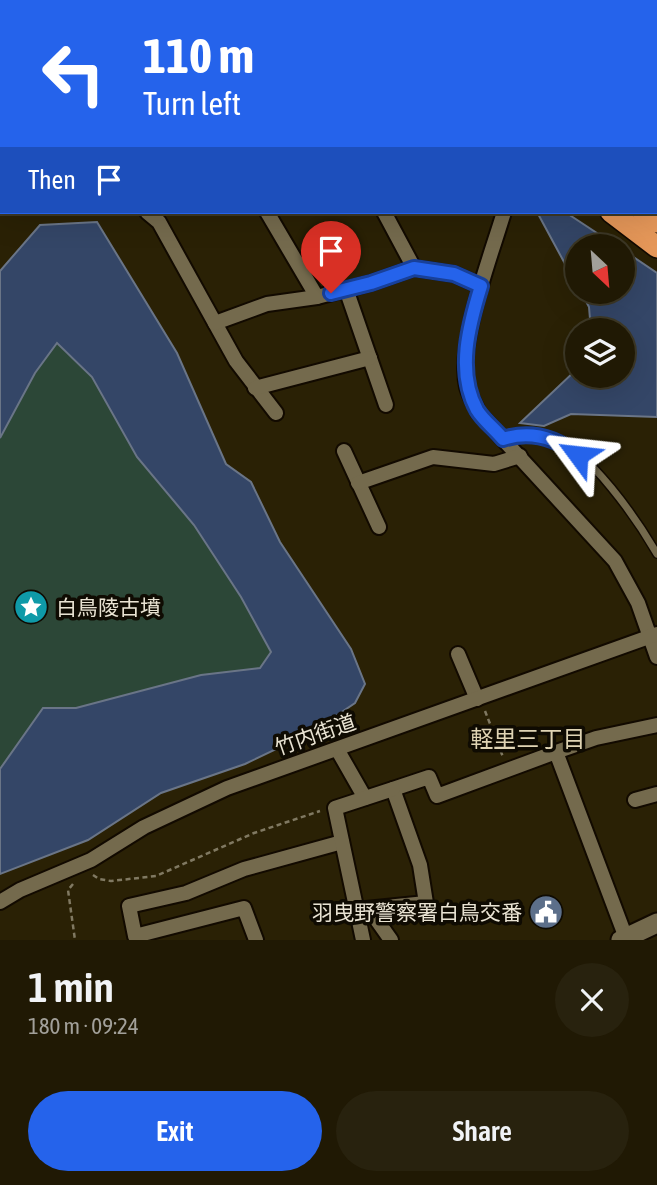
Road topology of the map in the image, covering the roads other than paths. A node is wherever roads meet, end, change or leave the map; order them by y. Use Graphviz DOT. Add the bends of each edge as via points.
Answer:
graph roads {
  1 [pos="149,214"];
  2 [pos="169,214"];
  3 [pos="268,214"];
  4 [pos="385,214"];
  5 [pos="502,214"];
  6 [pos="614,214"];
  7 [pos="159,222"];
  8 [pos="657,247"];
  9 [pos="414,268"];
  10 [pos="481,286"];
  11 [pos="346,289"];
  12 [pos="317,297"];
  13 [pos="215,323"];
  14 [pos="370,358"];
  15 [pos="256,388"];
  16 [pos="386,405"];
  17 [pos="276,413"];
  18 [pos="503,439"];
  19 [pos="344,451"];
  20 [pos="520,456"];
  21 [pos="358,483"];
  22 [pos="379,527"];
  23 [pos="657,554"];
  24 [pos="654,636"];
  25 [pos="458,654"];
  26 [pos="657,657"];
  27 [pos="478,699"];
  28 [pos="657,725"];
  29 [pos="337,749"];
  30 [pos="556,752"];
  31 [pos="393,789"];
  32 [pos="657,794"];
  33 [pos="365,798"];
  34 [pos="635,800"];
  35 [pos="342,842"];
  36 [pos="0,902"];
  37 [pos="362,910"];
  38 [pos="657,923"];
  39 [pos="623,939"];
  40 [pos="256,940"];
  41 [pos="363,940"];
  42 [pos="391,940"];
  1 -- 7 [label="street"];
  2 -- 7 [label="street"];
  3 -- 12 [label="street"];
  4 -- 9 [label="street"];
  5 -- 10 [label="street"];
  6 -- 8 [label="highway"];
  7 -- 13 [label="street"];
  9 -- 10 [label="street" via="454,274"];
  9 -- 11 [label="street"];
  10 -- 18 [label="street" via="466,361 467,387 478,412"];
  11 -- 12 [label="street"];
  11 -- 14 [label="street"];
  12 -- 13 [label="street" via="267,304"];
  13 -- 15 [label="street"];
  14 -- 15 [label="street"];
  14 -- 16 [label="street"];
  15 -- 17 [label="street"];
  18 -- 20 [label="street"];
  18 -- 23 [label="lane" via="532,435 565,445 618,498"];
  19 -- 21 [label="street"];
  20 -- 21 [label="street" via="494,464 433,457"];
  20 -- 24 [label="street" via="615,561"];
  21 -- 22 [label="street"];
  24 -- 26 [label="street"];
  24 -- 27 [label="street, 竹内街道"];
  25 -- 27 [label="street"];
  27 -- 29 [label="street, 竹内街道"];
  28 -- 30 [label="street"];
  29 -- 33 [label="street"];
  29 -- 36 [label="street, 竹内街道" via="227,788"];
  30 -- 31 [label="street" via="437,796 429,777"];
  30 -- 39 [label="street"];
  31 -- 33 [label="street"];
  31 -- 37 [label="street" via="420,864 426,903"];
  32 -- 34 [label="street"];
  33 -- 35 [label="street" via="335,808"];
  35 -- 37 [label="street"];
  35 -- 40 [label="street" via="244,869 186,893 129,906 135,936 244,908"];
  37 -- 41 [label="street"];
  37 -- 42 [label="street"];
  38 -- 39 [label="street"];
}
